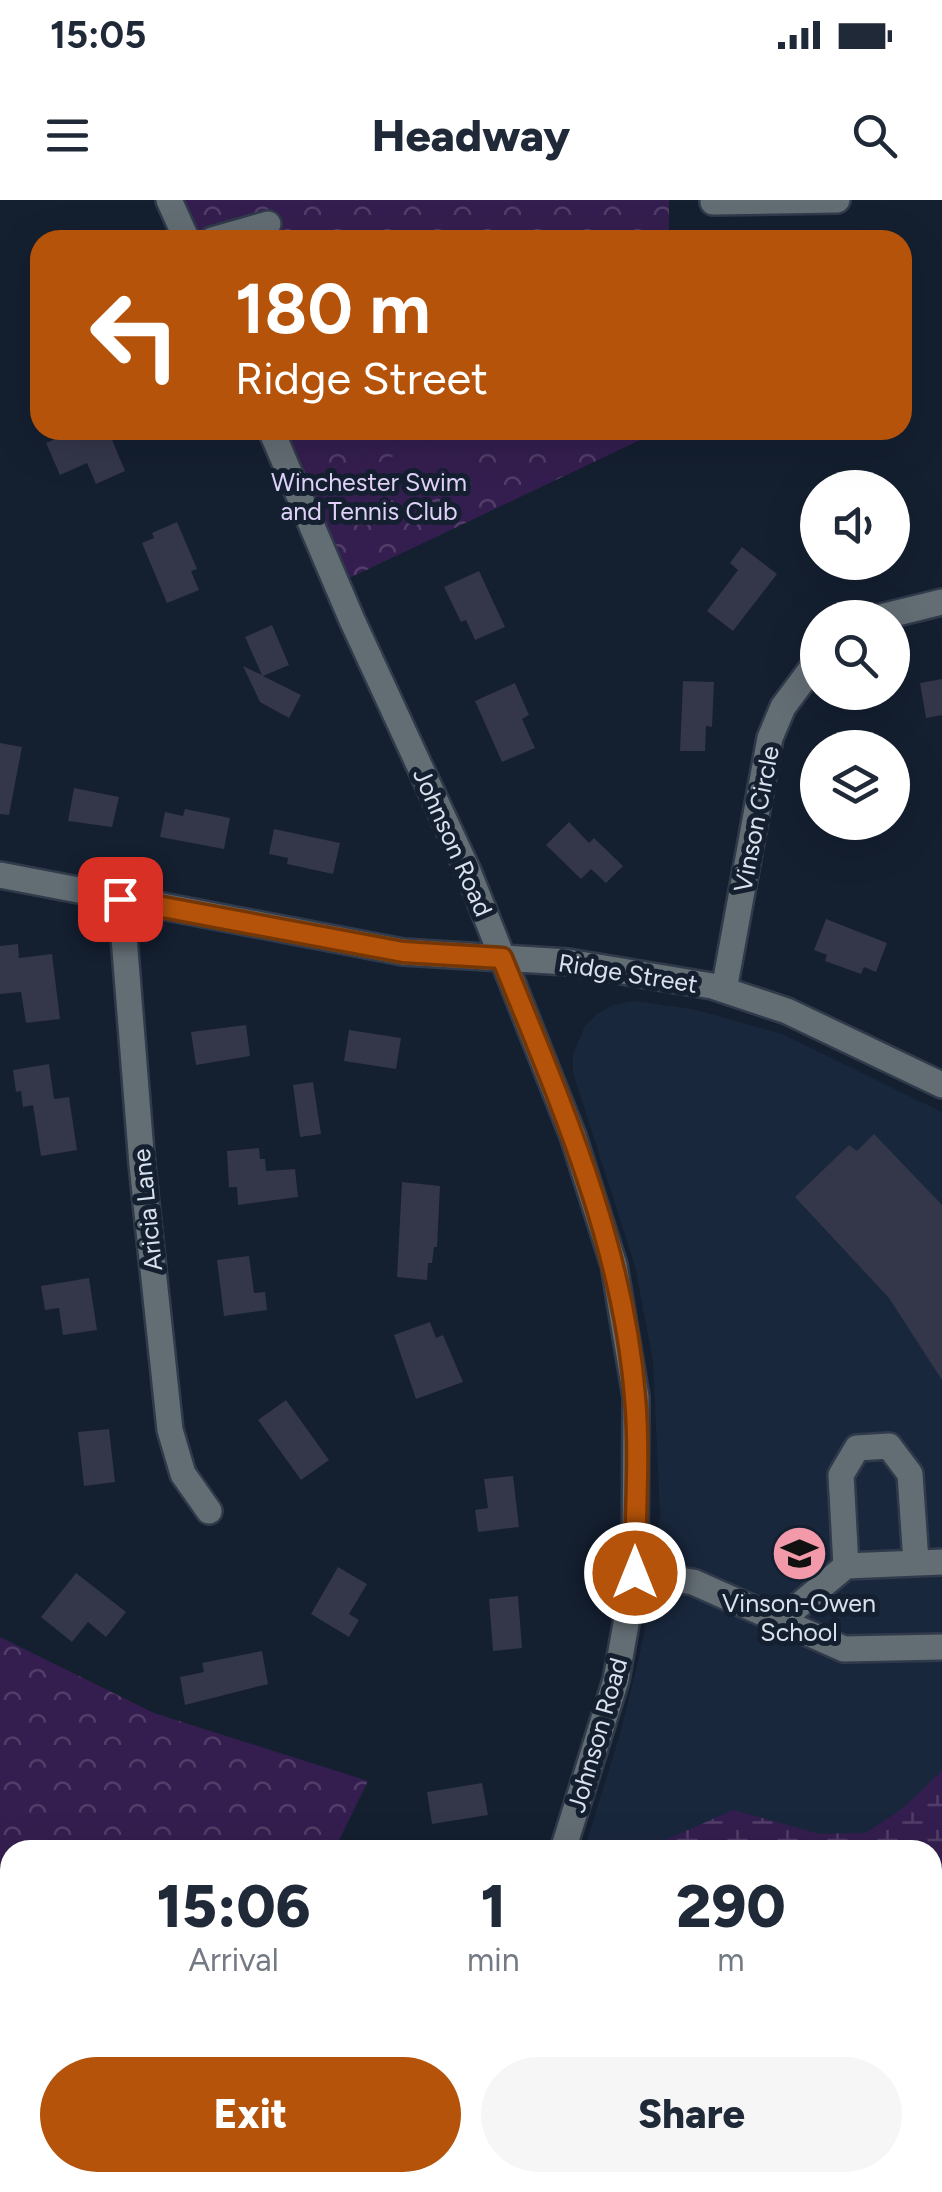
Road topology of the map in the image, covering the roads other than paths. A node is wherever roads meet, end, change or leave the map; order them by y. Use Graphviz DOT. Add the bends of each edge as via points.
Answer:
graph roads {
  1 [pos="169,200"];
  2 [pos="837,200"];
  3 [pos="713,202"];
  4 [pos="268,224"];
  5 [pos="182,230"];
  6 [pos="247,230"];
  7 [pos="275,440"];
  8 [pos="942,602"];
  9 [pos="910,610"];
  10 [pos="800,684"];
  11 [pos="0,875"];
  12 [pos="120,899"];
  13 [pos="502,958"];
  14 [pos="724,990"];
  15 [pos="942,1085"];
  16 [pos="209,1511"];
  17 [pos="929,1562"];
  18 [pos="846,1566"];
  19 [pos="635,1573"];
  20 [pos="779,1622"];
  21 [pos="942,1647"];
  22 [pos="566,1840"];
  1 -- 5 [label="street"];
  2 -- 3 [label="street"];
  4 -- 6 [label="street"];
  7 -- 13 [label="street, Johnson Road"];
  8 -- 9 [label="street"];
  10 -- 14 [label="street, Vinson Circle" via="770,738"];
  11 -- 12 [label="street, Ridge Street"];
  12 -- 13 [label="street, Ridge Street" via="403,952"];
  12 -- 16 [label="street, Aricia Lane" via="170,1430 183,1474"];
  13 -- 14 [label="street, Ridge Street" via="568,962"];
  13 -- 19 [label="street, Johnson Road" via="573,1136 614,1264 636,1397"];
  14 -- 15 [label="street, Ridge Street"];
  17 -- 18 [label="street"];
  17 -- 18 [label="street" via="910,1474 888,1446 858,1448 841,1475"];
  18 -- 20 [label="street"];
  19 -- 20 [label="street" via="693,1582"];
  19 -- 22 [label="street, Johnson Road" via="616,1680"];
  20 -- 21 [label="street" via="844,1649"];
}
